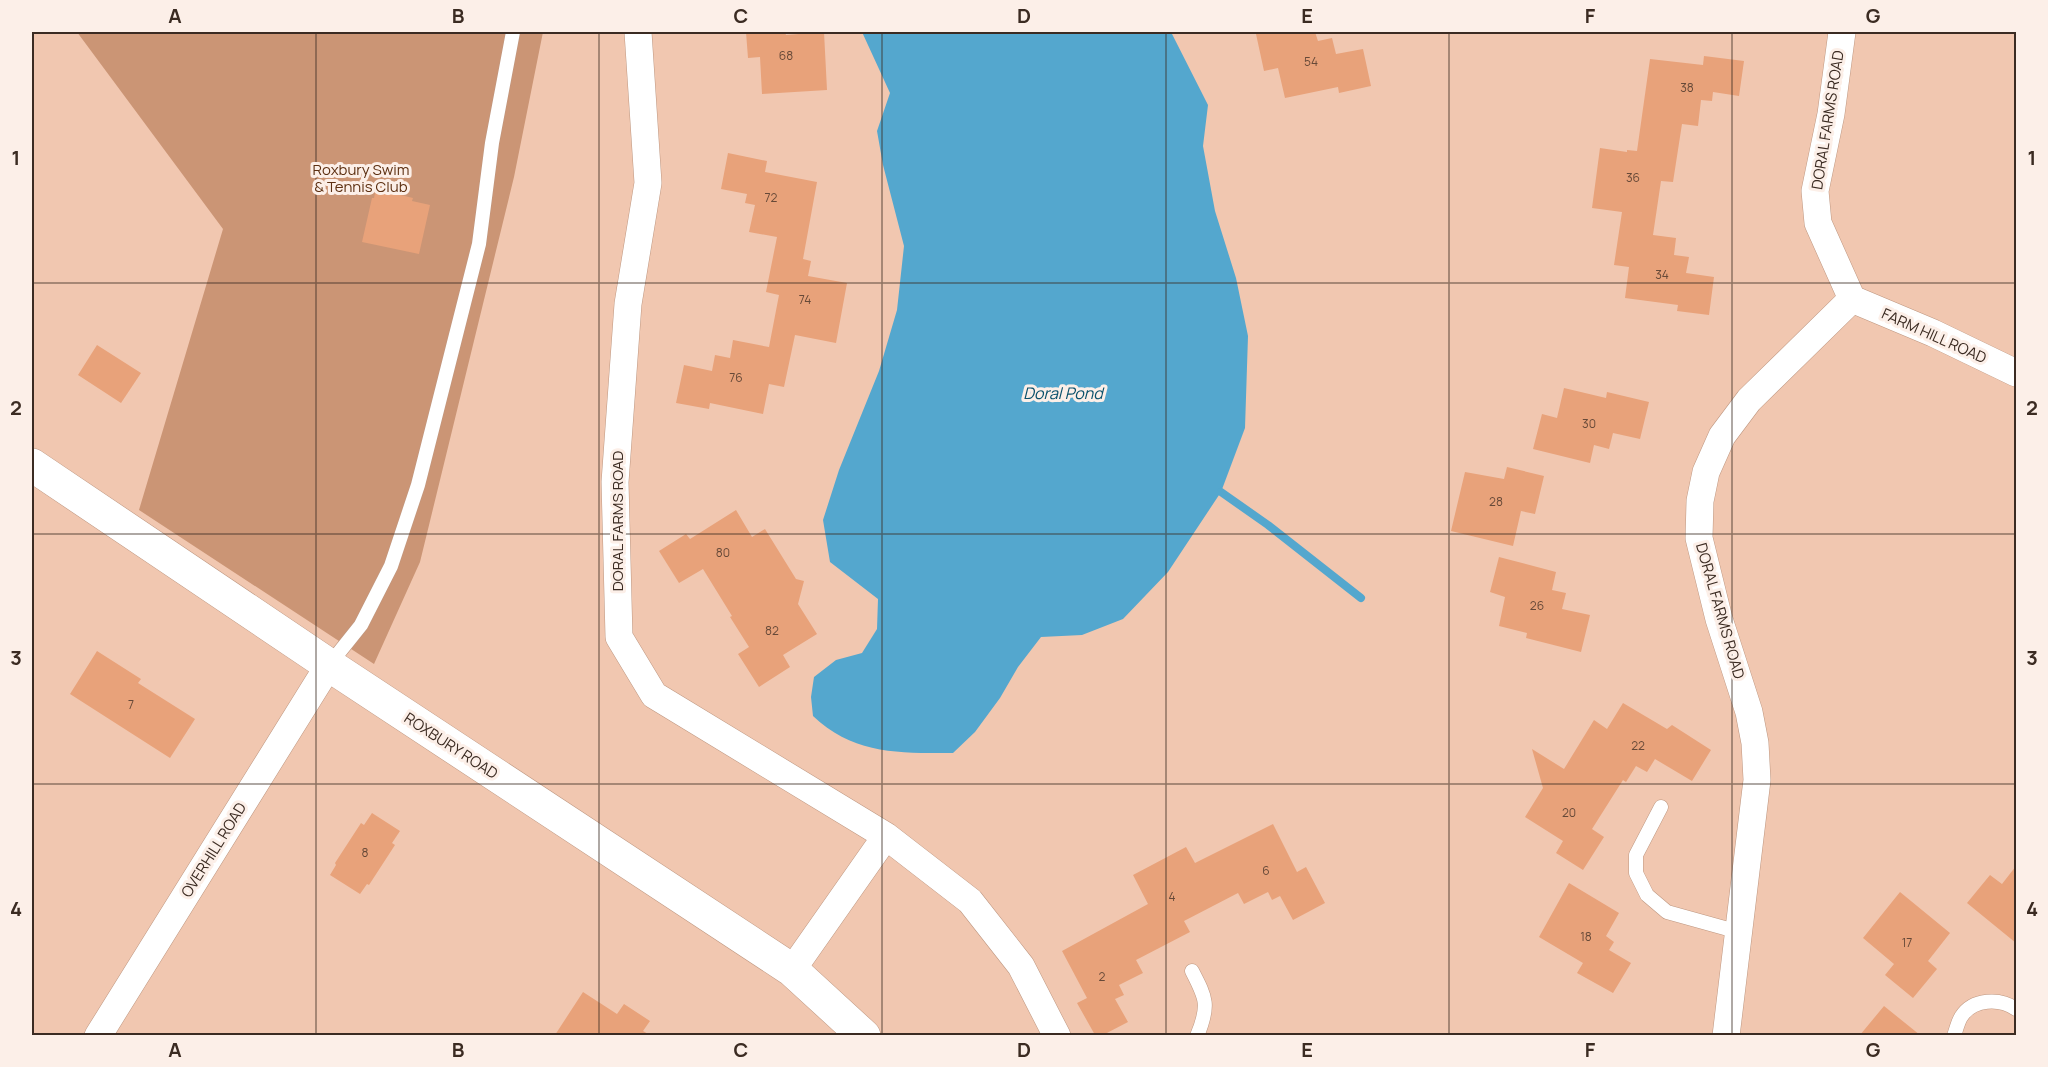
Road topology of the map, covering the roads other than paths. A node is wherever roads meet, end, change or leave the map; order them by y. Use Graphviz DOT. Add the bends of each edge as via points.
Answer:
graph roads {
  1 [pos="513,32"];
  2 [pos="638,32"];
  3 [pos="1842,32"];
  4 [pos="1851,299"];
  5 [pos="2016,373"];
  6 [pos="32,465"];
  7 [pos="329,665"];
  8 [pos="1661,807"];
  9 [pos="886,836"];
  10 [pos="1739,932"];
  11 [pos="792,970"];
  12 [pos="1192,971"];
  13 [pos="2016,1009"];
  14 [pos="99,1035"];
  15 [pos="864,1035"];
  16 [pos="1057,1035"];
  17 [pos="1197,1035"];
  18 [pos="1726,1035"];
  19 [pos="1954,1035"];
  1 -- 7 [label="lane" via="492,143 479,244 418,485 391,566 361,625"];
  2 -- 9 [label="street, DORAL FARMS ROAD" via="648,183 628,304 615,482 620,638 654,695"];
  3 -- 4 [label="street, DORAL FARMS ROAD" via="1815,191 1818,223"];
  4 -- 5 [label="street, FARM HILL ROAD"];
  4 -- 10 [label="street, DORAL FARMS ROAD" via="1749,400 1722,436 1706,472 1700,501 1699,538 1755,743 1757,780"];
  6 -- 7 [label="street, ROXBURY ROAD"];
  7 -- 11 [label="street, ROXBURY ROAD"];
  7 -- 14 [label="street, OVERHILL ROAD"];
  8 -- 10 [label="lane" via="1636,855 1636,873 1647,895 1667,912"];
  9 -- 11 [label="street"];
  9 -- 16 [label="street, DORAL FARMS ROAD" via="970,901 1021,966"];
  10 -- 18 [label="street, DORAL FARMS ROAD"];
  11 -- 15 [label="street, ROXBURY ROAD"];
  12 -- 17 [label="lane" via="1205,996 1203,1021"];
  13 -- 19 [label="lane" via="2008,1003 1981,1003 1961,1017"];
}
